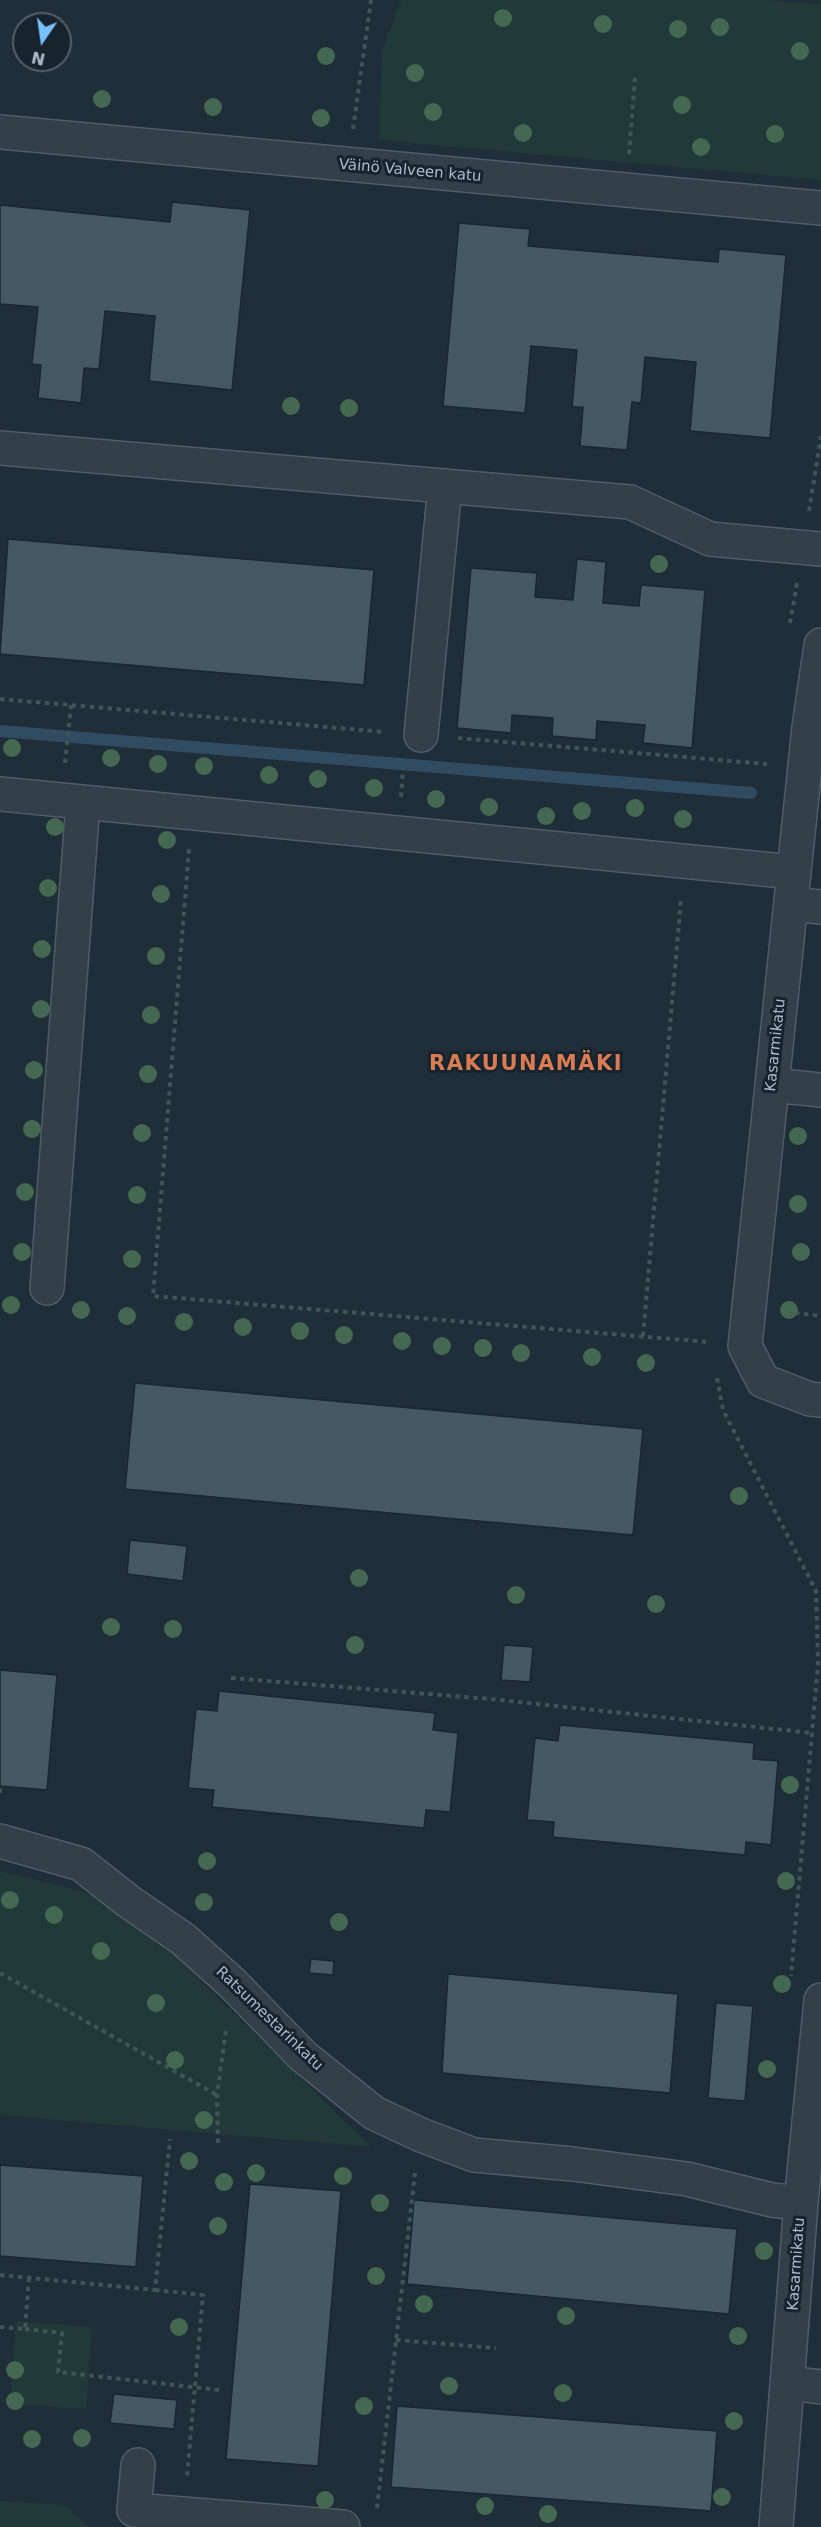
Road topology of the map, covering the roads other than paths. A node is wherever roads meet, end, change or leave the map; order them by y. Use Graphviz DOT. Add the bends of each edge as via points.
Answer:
graph roads {
  1 [pos="0,132"];
  2 [pos="821,208"];
  3 [pos="0,448"];
  4 [pos="445,486"];
  5 [pos="812,548"];
  6 [pos="821,645"];
  7 [pos="422,735"];
  8 [pos="0,794"];
  9 [pos="84,802"];
  10 [pos="794,872"];
  11 [pos="806,906"];
  12 [pos="772,1085"];
  13 [pos="821,1090"];
  14 [pos="47,1288"];
  15 [pos="821,1400"];
  16 [pos="0,1841"];
  17 [pos="821,2000"];
  18 [pos="801,2203"];
  19 [pos="788,2383"];
  20 [pos="821,2387"];
  21 [pos="138,2465"];
  22 [pos="344,2527"];
  23 [pos="776,2527"];
  1 -- 2 [label="street, Väinö Valveen katu"];
  3 -- 4 [label="street"];
  4 -- 5 [label="street" via="630,502 710,539"];
  4 -- 7 [label="street"];
  6 -- 10 [label="street, Kasarmikatu"];
  8 -- 9 [label="street"];
  9 -- 10 [label="street"];
  9 -- 14 [label="street"];
  10 -- 11 [label="street, Kasarmikatu"];
  11 -- 12 [label="street, Kasarmikatu"];
  12 -- 13 [label="street"];
  12 -- 15 [label="street, Kasarmikatu" via="745,1346 763,1382"];
  16 -- 18 [label="street, Ratsumestarinkatu" via="81,1864 183,1939 303,2056 374,2113 474,2155 687,2179 772,2200"];
  17 -- 18 [label="street, Kasarmikatu"];
  18 -- 19 [label="street, Kasarmikatu"];
  19 -- 20 [label="street"];
  19 -- 23 [label="street, Kasarmikatu"];
  21 -- 22 [label="street" via="134,2510"];
}
